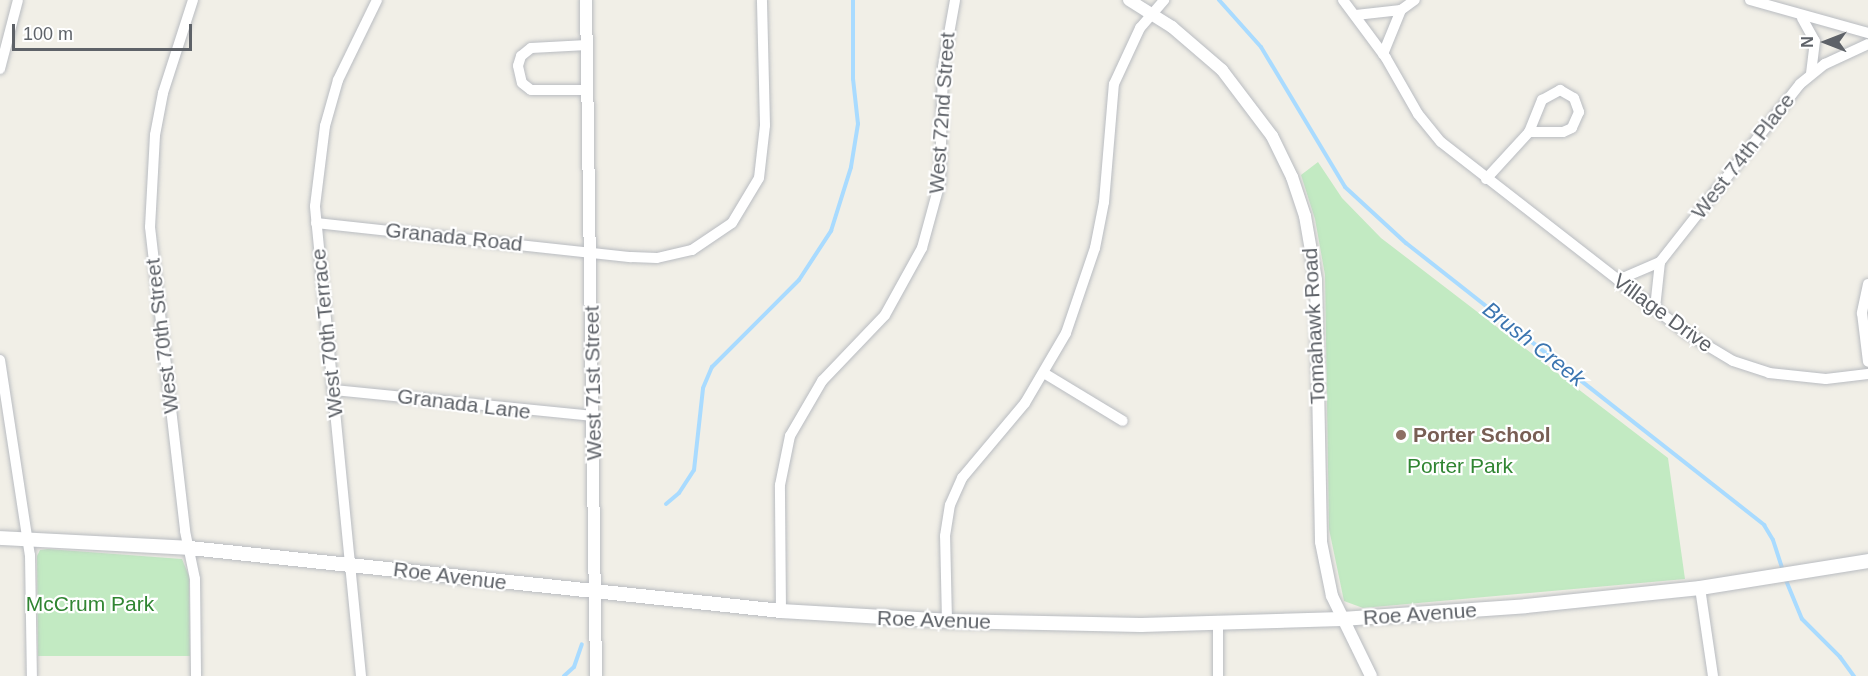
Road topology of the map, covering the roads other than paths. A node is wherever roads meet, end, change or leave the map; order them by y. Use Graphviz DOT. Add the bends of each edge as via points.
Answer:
graph roads {
  1 [pos="18,0"];
  2 [pos="194,0"];
  3 [pos="377,0"];
  4 [pos="586,0"];
  5 [pos="762,0"];
  6 [pos="955,0"];
  7 [pos="1129,0"];
  8 [pos="1164,0"];
  9 [pos="1343,0"];
  10 [pos="1415,0"];
  11 [pos="1750,0"];
  12 [pos="1401,10"];
  13 [pos="1151,14"];
  14 [pos="1356,15"];
  15 [pos="1802,17"];
  16 [pos="1868,33"];
  17 [pos="1868,44"];
  18 [pos="587,45"];
  19 [pos="1383,54"];
  20 [pos="0,69"];
  21 [pos="1811,74"];
  22 [pos="588,90"];
  23 [pos="1529,132"];
  24 [pos="1486,179"];
  25 [pos="316,223"];
  26 [pos="591,252"];
  27 [pos="1659,262"];
  28 [pos="1618,280"];
  29 [pos="1868,284"];
  30 [pos="1655,308"];
  31 [pos="0,360"];
  32 [pos="1868,362"];
  33 [pos="1044,373"];
  34 [pos="1868,374"];
  35 [pos="334,390"];
  36 [pos="594,416"];
  37 [pos="1123,421"];
  38 [pos="0,538"];
  39 [pos="27,538"];
  40 [pos="190,548"];
  41 [pos="1868,561"];
  42 [pos="352,566"];
  43 [pos="1700,588"];
  44 [pos="595,592"];
  45 [pos="781,611"];
  46 [pos="1342,619"];
  47 [pos="947,621"];
  48 [pos="1218,624"];
  49 [pos="32,676"];
  50 [pos="196,676"];
  51 [pos="361,676"];
  52 [pos="596,676"];
  53 [pos="1218,676"];
  54 [pos="1371,676"];
  55 [pos="1713,676"];
  1 -- 20 [label="street"];
  2 -- 40 [label="street, West 70th Street" via="161,104 152,166 150,227"];
  3 -- 25 [label="street, West 70th Terrace" via="338,80 325,126 316,190"];
  4 -- 18 [label="street, West 71st Street"];
  5 -- 26 [label="street, Granada Road" via="764,153 759,178 741,212 710,241 679,254 639,257"];
  6 -- 45 [label="street, West 72nd Street" via="943,68 940,182 922,248 885,315 822,381 789,436 780,485"];
  7 -- 13 [label="street, Tomahawk Road"];
  8 -- 13 [label="street"];
  9 -- 14 [label="street, Village Drive"];
  10 -- 12 [label="street"];
  11 -- 15 [label="street"];
  12 -- 14 [label="street"];
  12 -- 19 [label="street"];
  13 -- 33 [label="street" via="1128,49 1114,84 1104,202 1095,248 1073,315"];
  13 -- 46 [label="street, Tomahawk Road" via="1202,51 1245,96 1272,136 1305,216 1316,280 1321,543 1332,596"];
  14 -- 19 [label="street, Village Drive"];
  15 -- 16 [label="street"];
  15 -- 21 [label="street" via="1815,41"];
  17 -- 21 [label="street, West 74th Place"];
  18 -- 22 [label="street, West 71st Street"];
  18 -- 22 [label="street" via="531,48 518,66 522,83 531,90"];
  19 -- 24 [label="street, Village Drive" via="1424,121 1459,159"];
  21 -- 27 [label="street, West 74th Place"];
  22 -- 26 [label="street, West 71st Street"];
  23 -- 23 [label="street" via="1542,100 1550,93 1560,90 1574,98 1579,112 1572,128 1563,132"];
  23 -- 24 [label="street"];
  24 -- 28 [label="street, Village Drive"];
  25 -- 26 [label="street, Granada Road"];
  25 -- 35 [label="street, West 70th Terrace"];
  26 -- 36 [label="street, West 71st Street"];
  27 -- 28 [label="street, West 74th Place"];
  27 -- 30 [label="street"];
  28 -- 30 [label="street, Village Drive"];
  29 -- 32 [label="street" via="1862,313"];
  30 -- 34 [label="street, Village Drive" via="1701,343 1753,369 1826,379"];
  31 -- 39 [label="street"];
  33 -- 37 [label="street"];
  33 -- 47 [label="street" via="956,489 945,536"];
  35 -- 36 [label="street, Granada Lane"];
  35 -- 42 [label="street, West 70th Terrace"];
  36 -- 44 [label="street, West 71st Street"];
  38 -- 39 [label="main road, Roe Avenue"];
  39 -- 40 [label="main road, Roe Avenue"];
  39 -- 49 [label="street"];
  40 -- 42 [label="main road, Roe Avenue"];
  40 -- 50 [label="street, West 70th Street" via="195,579"];
  41 -- 43 [label="main road, Roe Avenue"];
  42 -- 44 [label="main road, Roe Avenue"];
  42 -- 51 [label="street, West 70th Terrace"];
  43 -- 46 [label="main road, Roe Avenue"];
  43 -- 55 [label="street"];
  44 -- 45 [label="main road, Roe Avenue"];
  44 -- 52 [label="street, West 71st Street"];
  45 -- 47 [label="main road, Roe Avenue"];
  46 -- 48 [label="main road, Roe Avenue"];
  46 -- 54 [label="street, Tomahawk Road"];
  47 -- 48 [label="main road, Roe Avenue"];
  48 -- 53 [label="street"];
}
